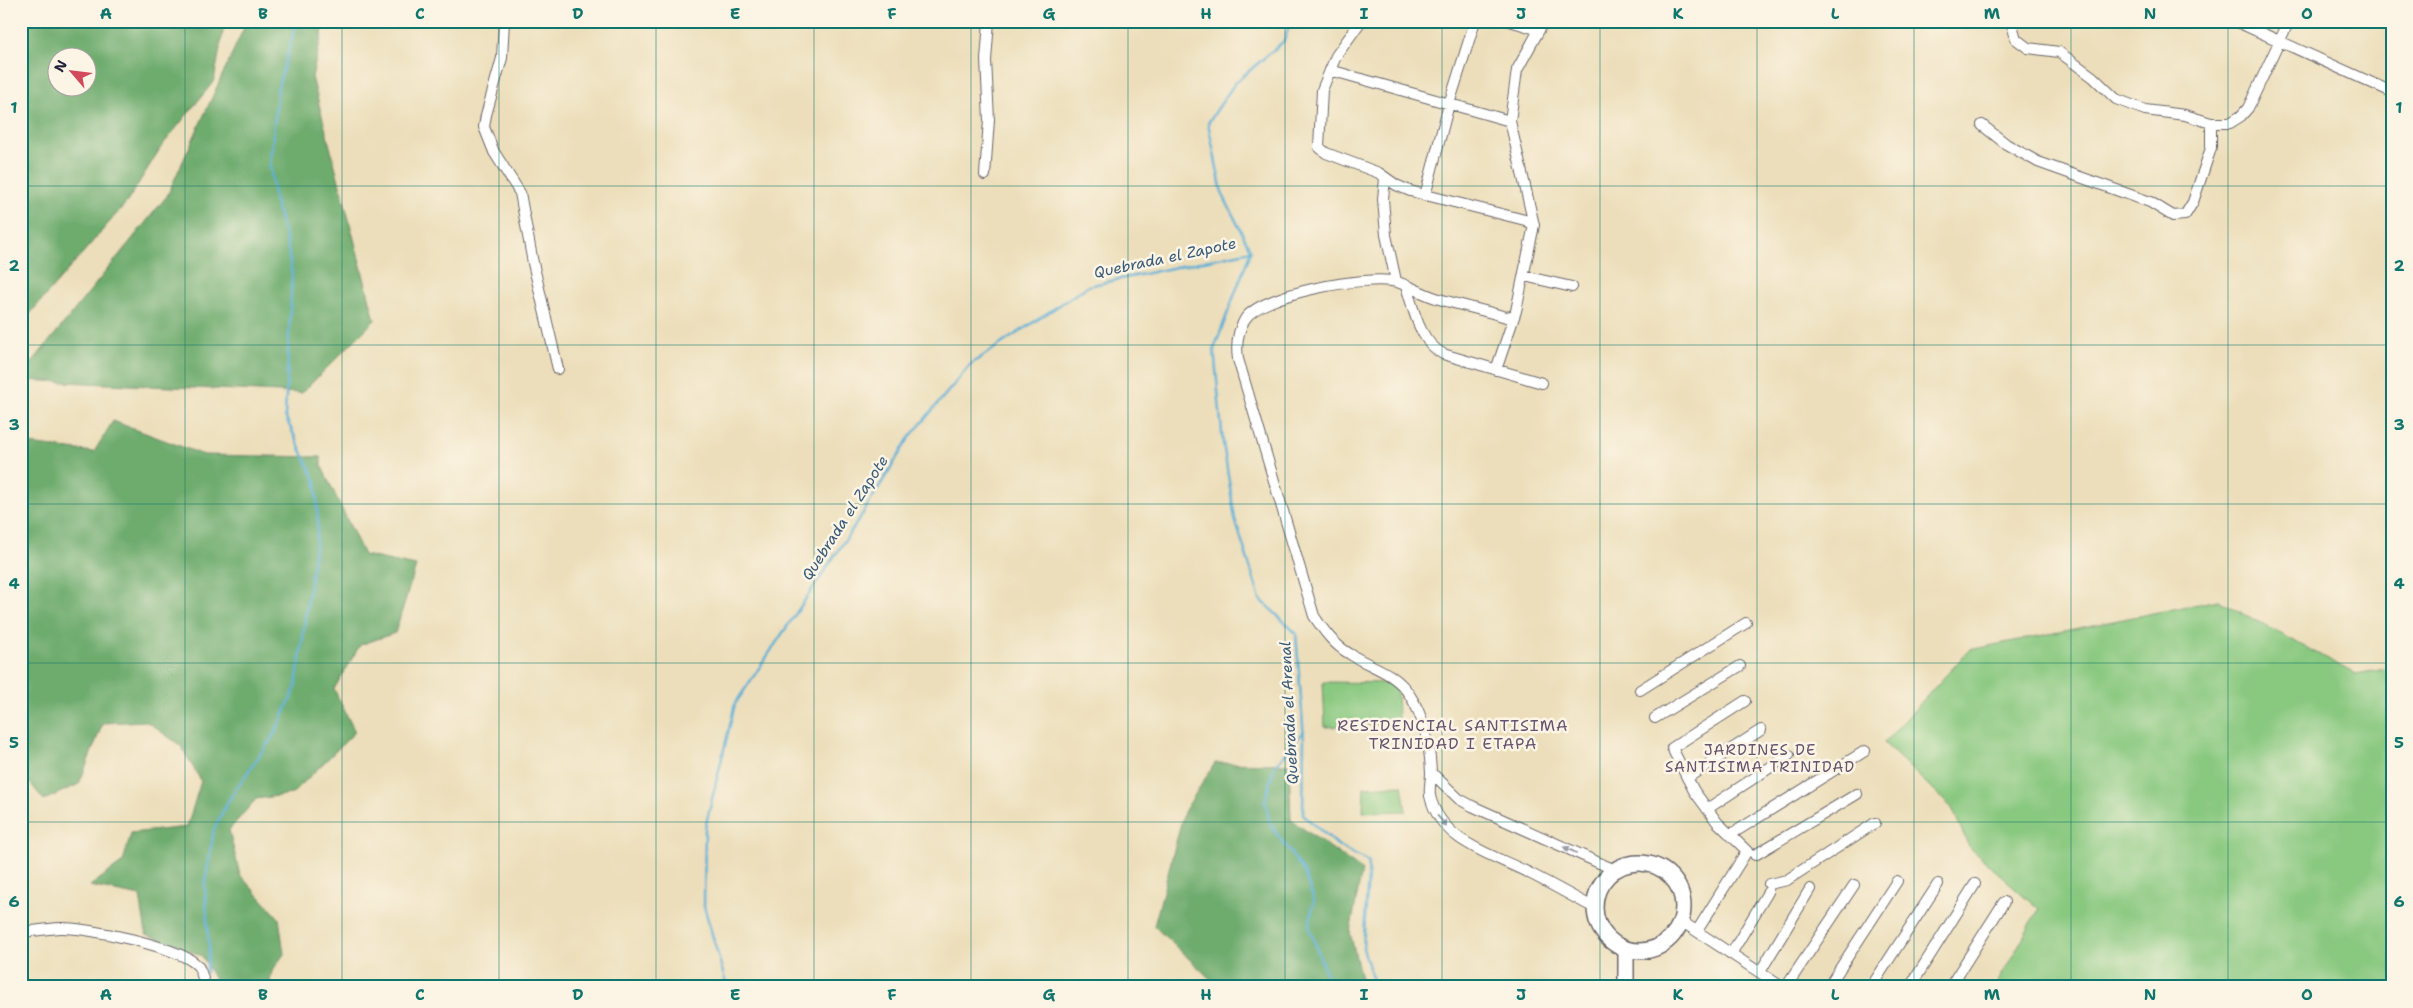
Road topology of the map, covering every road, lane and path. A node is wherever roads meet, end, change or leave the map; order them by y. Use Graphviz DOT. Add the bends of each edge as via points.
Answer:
graph roads {
  1 [pos="504,21"];
  2 [pos="989,21"];
  3 [pos="1361,21"];
  4 [pos="1474,21"];
  5 [pos="1510,21"];
  6 [pos="2011,21"];
  7 [pos="2235,21"];
  8 [pos="2289,21"];
  9 [pos="1542,26"];
  10 [pos="2280,40"];
  11 [pos="1330,70"];
  12 [pos="2392,92"];
  13 [pos="1449,104"];
  14 [pos="1510,121"];
  15 [pos="2211,123"];
  16 [pos="1982,125"];
  17 [pos="985,175"];
  18 [pos="1386,179"];
  19 [pos="1430,180"];
  20 [pos="1410,191"];
  21 [pos="1425,196"];
  22 [pos="1531,220"];
  23 [pos="1524,276"];
  24 [pos="1396,281"];
  25 [pos="1406,286"];
  26 [pos="1572,287"];
  27 [pos="1512,316"];
  28 [pos="558,369"];
  29 [pos="1496,370"];
  30 [pos="1542,383"];
  31 [pos="1746,623"];
  32 [pos="1740,666"];
  33 [pos="1640,690"];
  34 [pos="1745,701"];
  35 [pos="1655,718"];
  36 [pos="1761,730"];
  37 [pos="1865,751"];
  38 [pos="1790,755"];
  39 [pos="1431,776"];
  40 [pos="1687,778"];
  41 [pos="1857,794"];
  42 [pos="1707,809"];
  43 [pos="1875,823"];
  44 [pos="1730,835"];
  45 [pos="1755,855"];
  46 [pos="1615,870"];
  47 [pos="1897,880"];
  48 [pos="1938,884"];
  49 [pos="1975,884"];
  50 [pos="1854,885"];
  51 [pos="1810,889"];
  52 [pos="2004,902"];
  53 [pos="1595,908"];
  54 [pos="1680,921"];
  55 [pos="1696,931"];
  56 [pos="21,932"];
  57 [pos="1626,949"];
  58 [pos="1731,954"];
  59 [pos="1760,972"];
  60 [pos="205,987"];
  61 [pos="1626,987"];
  62 [pos="1784,987"];
  63 [pos="1828,987"];
  64 [pos="1871,987"];
  65 [pos="1910,987"];
  66 [pos="1950,987"];
  1 -- 28 [label="street" via="502,58 484,128 494,152 520,194 532,264"];
  2 -- 17 [label="street" via="986,60 989,120"];
  3 -- 11 [label="street"];
  4 -- 13 [label="street"];
  5 -- 9 [label="street"];
  6 -- 15 [label="street" via="2016,39 2028,48 2059,52 2093,77 2116,100 2145,110"];
  7 -- 10 [label="street"];
  8 -- 10 [label="street"];
  9 -- 14 [label="street" via="1517,70"];
  10 -- 12 [label="street"];
  10 -- 15 [label="street" via="2248,108 2230,123"];
  11 -- 13 [label="street"];
  11 -- 18 [label="street" via="1322,90 1319,147"];
  13 -- 14 [label="street"];
  13 -- 19 [label="street"];
  14 -- 22 [label="street"];
  15 -- 16 [label="street" via="2211,148 2193,202 2185,215 2179,217 2150,202 2038,162 2006,144"];
  18 -- 20 [label="street"];
  18 -- 24 [label="street" via="1383,199 1386,235"];
  19 -- 20 [label="street"];
  19 -- 21 [label="street"];
  20 -- 21 [label="street"];
  21 -- 22 [label="street"];
  22 -- 23 [label="street"];
  23 -- 26 [label="street"];
  23 -- 27 [label="street"];
  24 -- 25 [label="street"];
  24 -- 39 [label="street" via="1363,280 1335,284 1263,304 1246,318 1236,342 1238,359 1314,616 1326,636 1349,654 1387,673 1409,694 1427,732"];
  25 -- 27 [label="street" via="1435,298"];
  25 -- 29 [label="street" via="1427,342 1434,350"];
  27 -- 29 [label="street"];
  29 -- 30 [label="street"];
  31 -- 33 [label="street"];
  32 -- 35 [label="street"];
  34 -- 40 [label="street" via="1673,750"];
  36 -- 40 [label="street"];
  37 -- 44 [label="street"];
  38 -- 42 [label="street"];
  46 -- 39 [label="street, one-way" via="1472,806"];
  39 -- 53 [label="street, one-way" via="1429,787 1436,814 1444,826 1461,840"];
  40 -- 42 [label="street"];
  41 -- 45 [label="street"];
  42 -- 44 [label="street"];
  43 -- 58 [label="street" via="1787,880 1769,888"];
  44 -- 55 [label="street" via="1747,851"];
  46 -- 53 [label="street" via="1601,887"];
  46 -- 54 [label="street" via="1633,863 1644,863 1665,871 1682,896"];
  47 -- 63 [label="street"];
  48 -- 64 [label="street"];
  49 -- 65 [label="street"];
  50 -- 62 [label="street"];
  51 -- 59 [label="street"];
  52 -- 66 [label="street"];
  53 -- 57 [label="street" via="1601,930"];
  54 -- 55 [label="street"];
  54 -- 57 [label="street" via="1665,943 1653,949"];
  55 -- 58 [label="street"];
  56 -- 60 [label="street" via="61,928 150,945 195,963 200,968"];
  57 -- 61 [label="street"];
  58 -- 59 [label="street"];
  59 -- 62 [label="street"];
}
